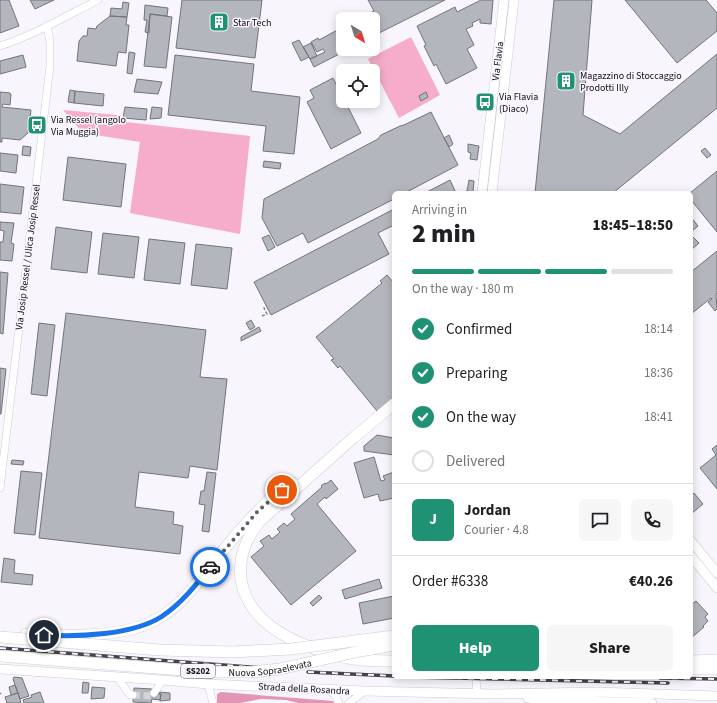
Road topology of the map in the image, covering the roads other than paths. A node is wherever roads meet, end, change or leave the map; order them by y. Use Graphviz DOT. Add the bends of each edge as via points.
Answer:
graph roads {
  1 [pos="98,0"];
  2 [pos="504,0"];
  3 [pos="514,0"];
  4 [pos="47,26"];
  5 [pos="0,46"];
  6 [pos="482,191"];
  7 [pos="492,191"];
  8 [pos="392,406"];
  9 [pos="0,488"];
  10 [pos="285,493"];
  11 [pos="693,543"];
  12 [pos="693,558"];
  13 [pos="717,573"];
  14 [pos="717,588"];
  15 [pos="0,632"];
  16 [pos="392,636"];
  17 [pos="0,637"];
  18 [pos="392,645"];
  19 [pos="0,656"];
  20 [pos="717,660"];
  21 [pos="0,661"];
  22 [pos="392,661"];
  23 [pos="693,661"];
  24 [pos="4,669"];
  25 [pos="693,669"];
  26 [pos="717,669"];
  27 [pos="116,676"];
  28 [pos="476,679"];
  29 [pos="163,680"];
  30 [pos="208,684"];
  31 [pos="327,689"];
  32 [pos="364,691"];
  33 [pos="154,693"];
  34 [pos="478,694"];
  35 [pos="493,694"];
  36 [pos="133,695"];
  37 [pos="717,696"];
  38 [pos="207,703"];
  39 [pos="213,703"];
  40 [pos="339,703"];
  41 [pos="349,703"];
  42 [pos="628,703"];
  43 [pos="652,703"];
  1 -- 4 [label="street"];
  2 -- 6 [label="main road, Via Flavia"];
  3 -- 7 [label="main road, Via Flavia"];
  4 -- 5 [label="street"];
  4 -- 9 [label="street, Via Josip Ressel / Ulica Josip Ressel" via="50,66"];
  8 -- 10 [label="highway"];
  10 -- 15 [label="highway" via="258,511 185,597 161,617 146,625 78,635"];
  10 -- 22 [label="highway, bridge" via="248,537 243,550 240,566 242,583 244,593 254,610 274,630 304,645 346,658"];
  11 -- 13 [label="main road"];
  12 -- 14 [label="main road"];
  16 -- 17 [label="highway, Nuova Sopraelevata / SS202, bridge" via="286,649 232,652 160,650"];
  18 -- 19 [label="highway, Nuova Sopraelevata / SS202, bridge" via="280,669 234,672"];
  20 -- 23 [label="highway"];
  21 -- 24 [label="street"];
  24 -- 27 [label="main road, Strada della Rosandra"];
  25 -- 26 [label="highway"];
  27 -- 29 [label="main road, Strada della Rosandra"];
  27 -- 36 [label="street"];
  28 -- 34 [label="street"];
  29 -- 30 [label="main road, Strada della Rosandra"];
  29 -- 33 [label="street"];
  30 -- 31 [label="main road, Strada della Rosandra"];
  30 -- 38 [label="street"];
  30 -- 39 [label="street"];
  31 -- 32 [label="main road, Strada della Rosandra"];
  31 -- 40 [label="street" via="335,695"];
  32 -- 34 [label="main road, Strada della Rosandra"];
  32 -- 41 [label="street"];
  34 -- 35 [label="main road, Strada della Rosandra"];
  35 -- 37 [label="main road, Strada della Rosandra" via="596,692"];
  35 -- 42 [label="main road, Strada della Rosandra" via="548,700"];
  42 -- 43 [label="main road, Strada della Rosandra"];
}
